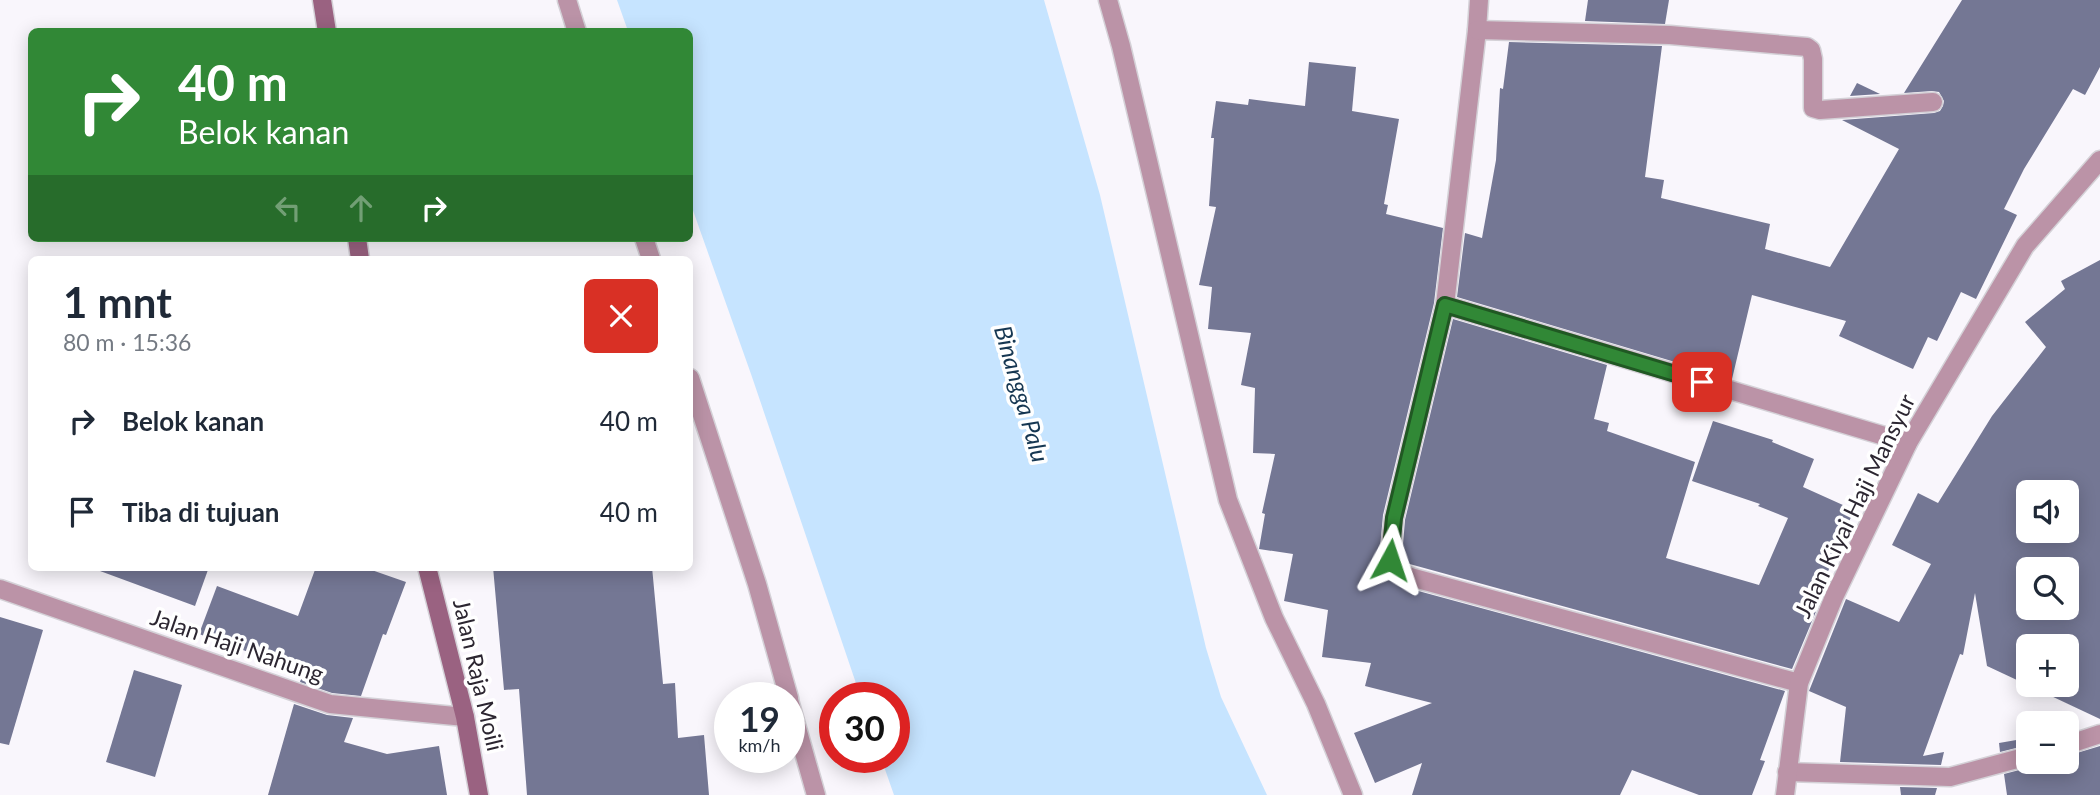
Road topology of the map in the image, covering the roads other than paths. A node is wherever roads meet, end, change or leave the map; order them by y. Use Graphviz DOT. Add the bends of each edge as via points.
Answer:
graph roads {
  1 [pos="322,0"];
  2 [pos="567,0"];
  3 [pos="1108,0"];
  4 [pos="1479,0"];
  5 [pos="326,28"];
  6 [pos="576,28"];
  7 [pos="1477,30"];
  8 [pos="1933,102"];
  9 [pos="2100,160"];
  10 [pos="1445,305"];
  11 [pos="693,387"];
  12 [pos="1908,443"];
  13 [pos="428,571"];
  14 [pos="0,589"];
  15 [pos="784,682"];
  16 [pos="1799,683"];
  17 [pos="465,718"];
  18 [pos="2100,734"];
  19 [pos="2079,741"];
  20 [pos="805,756"];
  21 [pos="2016,759"];
  22 [pos="1787,772"];
  23 [pos="479,795"];
  24 [pos="816,795"];
  25 [pos="1353,795"];
  26 [pos="1785,795"];
  1 -- 5 [label="street"];
  2 -- 6 [label="street"];
  3 -- 25 [label="street" via="1228,500 1274,618"];
  4 -- 7 [label="street"];
  7 -- 8 [label="street" via="1670,35 1807,47 1813,59 1813,108"];
  7 -- 10 [label="street"];
  9 -- 12 [label="street, Jalan Kiyai Haji Mansyur" via="2025,246"];
  10 -- 12 [label="street"];
  10 -- 16 [label="street" via="1394,518 1390,560 1399,573"];
  11 -- 15 [label="street"];
  12 -- 16 [label="street, Jalan Kiyai Haji Mansyur" via="1834,597"];
  13 -- 17 [label="street, Jalan Raja Moili"];
  14 -- 17 [label="street, Jalan Haji Nahung" via="330,704"];
  16 -- 22 [label="street, Jalan Kiyai Haji Mansyur"];
  17 -- 23 [label="street, Jalan Raja Moili"];
  18 -- 19 [label="street"];
  20 -- 24 [label="street"];
  21 -- 22 [label="street" via="1950,777"];
  22 -- 26 [label="street, Jalan Kiyai Haji Mansyur"];
}
